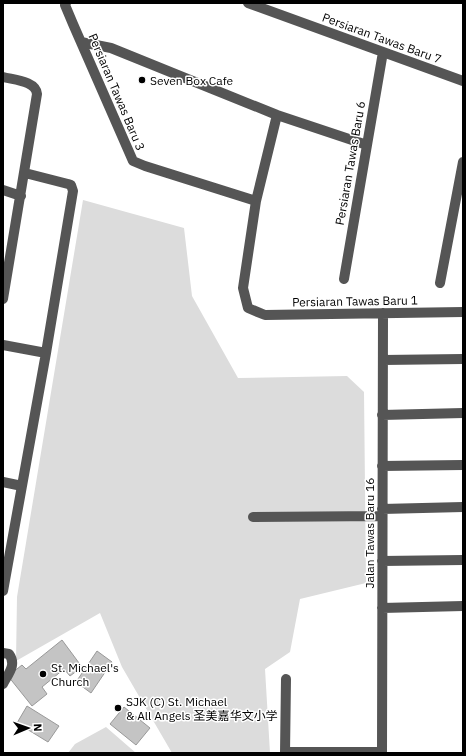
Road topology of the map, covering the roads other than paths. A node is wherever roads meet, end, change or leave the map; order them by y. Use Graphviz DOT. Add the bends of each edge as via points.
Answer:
graph roads {
  1 [pos="66,3"];
  2 [pos="248,3"];
  3 [pos="81,42"];
  4 [pos="383,52"];
  5 [pos="3,77"];
  6 [pos="463,81"];
  7 [pos="277,115"];
  8 [pos="367,145"];
  9 [pos="463,162"];
  10 [pos="25,174"];
  11 [pos="3,190"];
  12 [pos="21,196"];
  13 [pos="256,201"];
  14 [pos="8,243"];
  15 [pos="344,279"];
  16 [pos="440,282"];
  17 [pos="3,299"];
  18 [pos="463,312"];
  19 [pos="382,313"];
  20 [pos="3,345"];
  21 [pos="46,353"];
  22 [pos="463,359"];
  23 [pos="382,360"];
  24 [pos="463,413"];
  25 [pos="382,415"];
  26 [pos="463,465"];
  27 [pos="382,466"];
  28 [pos="3,482"];
  29 [pos="22,486"];
  30 [pos="463,507"];
  31 [pos="382,512"];
  32 [pos="253,517"];
  33 [pos="463,560"];
  34 [pos="382,561"];
  35 [pos="3,591"];
  36 [pos="463,606"];
  37 [pos="382,608"];
  38 [pos="3,653"];
  39 [pos="286,679"];
  40 [pos="3,684"];
  41 [pos="285,752"];
  42 [pos="382,753"];
  1 -- 3 [label="street, Persiaran Tawas Baru 3"];
  2 -- 4 [label="street, Persiaran Tawas Baru 7"];
  3 -- 7 [label="street" via="111,48"];
  3 -- 13 [label="street, Persiaran Tawas Baru 3" via="133,161"];
  4 -- 6 [label="street, Persiaran Tawas Baru 7"];
  4 -- 8 [label="street, Persiaran Tawas Baru 6"];
  5 -- 10 [label="street" via="36,88"];
  7 -- 8 [label="street"];
  7 -- 13 [label="street"];
  8 -- 15 [label="street, Persiaran Tawas Baru 6"];
  9 -- 16 [label="street"];
  10 -- 12 [label="street"];
  10 -- 21 [label="street" via="71,185 73,191"];
  11 -- 12 [label="street"];
  12 -- 14 [label="street"];
  13 -- 19 [label="street, Persiaran Tawas Baru 1" via="243,288 248,308 265,315"];
  14 -- 17 [label="street"];
  18 -- 19 [label="street, Persiaran Tawas Baru 1"];
  19 -- 23 [label="street, Jalan Tawas Baru 16"];
  20 -- 21 [label="street"];
  21 -- 29 [label="street"];
  22 -- 23 [label="street"];
  23 -- 25 [label="street, Jalan Tawas Baru 16"];
  24 -- 25 [label="street"];
  25 -- 27 [label="street, Jalan Tawas Baru 16"];
  26 -- 27 [label="street"];
  27 -- 31 [label="street, Jalan Tawas Baru 16"];
  28 -- 29 [label="street"];
  29 -- 35 [label="street"];
  30 -- 31 [label="street"];
  31 -- 32 [label="street"];
  31 -- 34 [label="street, Jalan Tawas Baru 16"];
  33 -- 34 [label="street"];
  34 -- 37 [label="street, Jalan Tawas Baru 16"];
  36 -- 37 [label="street"];
  37 -- 42 [label="street, Jalan Tawas Baru 16"];
  38 -- 40 [label="street" via="9,654 13,663"];
  39 -- 41 [label="street"];
  41 -- 42 [label="street"];
}
